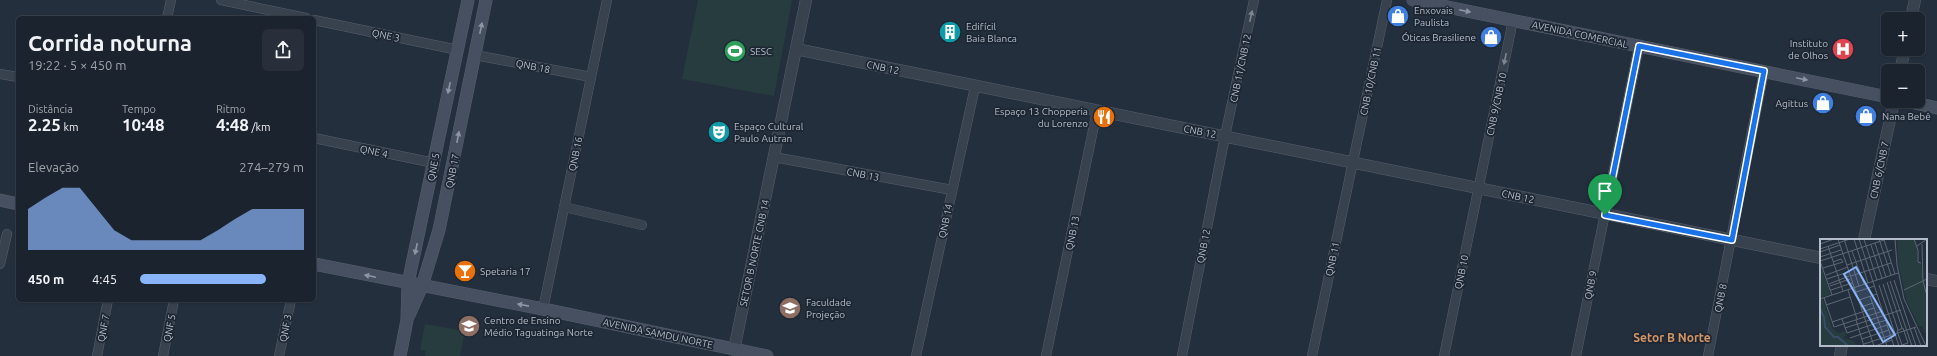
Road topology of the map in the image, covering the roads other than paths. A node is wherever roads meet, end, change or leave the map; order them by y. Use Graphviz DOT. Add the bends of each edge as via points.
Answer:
graph roads {
  1 [pos="170,0"];
  2 [pos="221,0"];
  3 [pos="468,0"];
  4 [pos="486,0"];
  5 [pos="607,0"];
  6 [pos="806,0"];
  7 [pos="1254,0"];
  8 [pos="1387,0"];
  9 [pos="1413,0"];
  10 [pos="1915,0"];
  11 [pos="1912,12"];
  12 [pos="167,16"];
  13 [pos="297,16"];
  14 [pos="316,20"];
  15 [pos="1513,20"];
  16 [pos="1639,46"];
  17 [pos="796,49"];
  18 [pos="458,50"];
  19 [pos="475,55"];
  20 [pos="1764,71"];
  21 [pos="0,74"];
  22 [pos="16,77"];
  23 [pos="591,77"];
  24 [pos="975,86"];
  25 [pos="1881,96"];
  26 [pos="1925,105"];
  27 [pos="1892,108"];
  28 [pos="1937,108"];
  29 [pos="1097,110"];
  30 [pos="1225,136"];
  31 [pos="316,138"];
  32 [pos="774,157"];
  33 [pos="1353,162"];
  34 [pos="434,163"];
  35 [pos="1479,188"];
  36 [pos="952,190"];
  37 [pos="427,198"];
  38 [pos="0,200"];
  39 [pos="446,201"];
  40 [pos="16,204"];
  41 [pos="564,208"];
  42 [pos="1605,215"];
  43 [pos="422,224"];
  44 [pos="642,225"];
  45 [pos="439,230"];
  46 [pos="7,234"];
  47 [pos="1864,239"];
  48 [pos="1732,240"];
  49 [pos="1820,258"];
  50 [pos="0,264"];
  51 [pos="316,264"];
  52 [pos="1927,279"];
  53 [pos="1937,281"];
  54 [pos="408,283"];
  55 [pos="422,286"];
  56 [pos="108,302"];
  57 [pos="174,302"];
  58 [pos="291,302"];
  59 [pos="543,309"];
  60 [pos="407,320"];
  61 [pos="1842,346"];
  62 [pos="734,350"];
  63 [pos="97,356"];
  64 [pos="163,356"];
  65 [pos="279,356"];
  66 [pos="400,356"];
  67 [pos="767,356"];
  68 [pos="916,356"];
  69 [pos="1046,356"];
  70 [pos="1182,356"];
  71 [pos="1312,356"];
  72 [pos="1444,356"];
  73 [pos="1576,356"];
  74 [pos="1708,356"];
  75 [pos="1840,356"];
  1 -- 12 [label="street"];
  2 -- 13 [label="street"];
  3 -- 18 [label="main road, QNE 5"];
  19 -- 4 [label="main road, QNB 17, one-way"];
  5 -- 23 [label="street, QNB 16"];
  6 -- 17 [label="street, SETOR B NORTE CNB 14"];
  30 -- 7 [label="street, CNB 11/CNB 12, one-way"];
  8 -- 33 [label="street, CNB 10/CNB 11"];
  9 -- 15 [label="main road, AVENIDA COMERCIAL, one-way"];
  10 -- 11 [label="street"];
  14 -- 18 [label="street, QNE 3"];
  15 -- 16 [label="main road, AVENIDA COMERCIAL"];
  15 -- 35 [label="street, CNB 9/CNB 10, one-way"];
  16 -- 20 [label="main road, AVENIDA COMERCIAL"];
  16 -- 42 [label="street, QNB 9"];
  17 -- 24 [label="street, CNB 12"];
  17 -- 32 [label="street, SETOR B NORTE CNB 14"];
  18 -- 34 [label="main road, QNE 5, one-way"];
  19 -- 23 [label="street, QNB 18"];
  39 -- 19 [label="main road, QNB 17, one-way"];
  20 -- 25 [label="main road, AVENIDA COMERCIAL, one-way"];
  20 -- 48 [label="street, QNB 8"];
  21 -- 22 [label="street"];
  23 -- 41 [label="street, QNB 16"];
  24 -- 29 [label="street, CNB 12"];
  24 -- 36 [label="street, QNB 14"];
  26 -- 28 [label="main road"];
  27 -- 47 [label="street, CNB 6/CNB 7"];
  29 -- 30 [label="street, CNB 12"];
  29 -- 69 [label="street, QNB 13"];
  30 -- 33 [label="street, CNB 12"];
  30 -- 70 [label="street, QNB 12"];
  31 -- 34 [label="street, QNE 4"];
  32 -- 36 [label="street, CNB 13"];
  32 -- 62 [label="street, SETOR B NORTE CNB 14"];
  33 -- 35 [label="street, CNB 12"];
  33 -- 71 [label="street, QNB 11"];
  34 -- 37 [label="main road, QNE 5"];
  35 -- 42 [label="street, CNB 12"];
  35 -- 72 [label="street, QNB 10"];
  36 -- 68 [label="street, QNB 14"];
  37 -- 39 [label="main road" via="436,203"];
  37 -- 43 [label="main road, QNE 5"];
  38 -- 40 [label="main road"];
  39 -- 45 [label="main road, QNB 17"];
  41 -- 44 [label="street"];
  41 -- 59 [label="street, QNB 16"];
  42 -- 48 [label="street, CNB 12"];
  42 -- 73 [label="street, QNB 9"];
  43 -- 45 [label="main road" via="426,217 433,217"];
  43 -- 54 [label="main road, QNE 5, one-way"];
  45 -- 55 [label="main road, QNB 17"];
  46 -- 50 [label="street"];
  48 -- 49 [label="street, CNB 12"];
  48 -- 74 [label="street, QNB 8"];
  54 -- 51 [label="main road, AVENIDA SAMDU NORTE, one-way"];
  52 -- 53 [label="street"];
  54 -- 55 [label="main road, AVENIDA SAMDU NORTE"];
  54 -- 60 [label="main road, QNE 5"];
  59 -- 55 [label="main road, AVENIDA SAMDU NORTE, one-way"];
  55 -- 60 [label="main road, QNB 17"];
  56 -- 63 [label="street, QNF 7"];
  57 -- 64 [label="street, QNF 5"];
  58 -- 65 [label="street, QNF 3"];
  59 -- 62 [label="main road, AVENIDA SAMDU NORTE"];
  60 -- 66 [label="main road"];
  61 -- 75 [label="street"];
  62 -- 67 [label="main road, AVENIDA SAMDU NORTE"];
}
